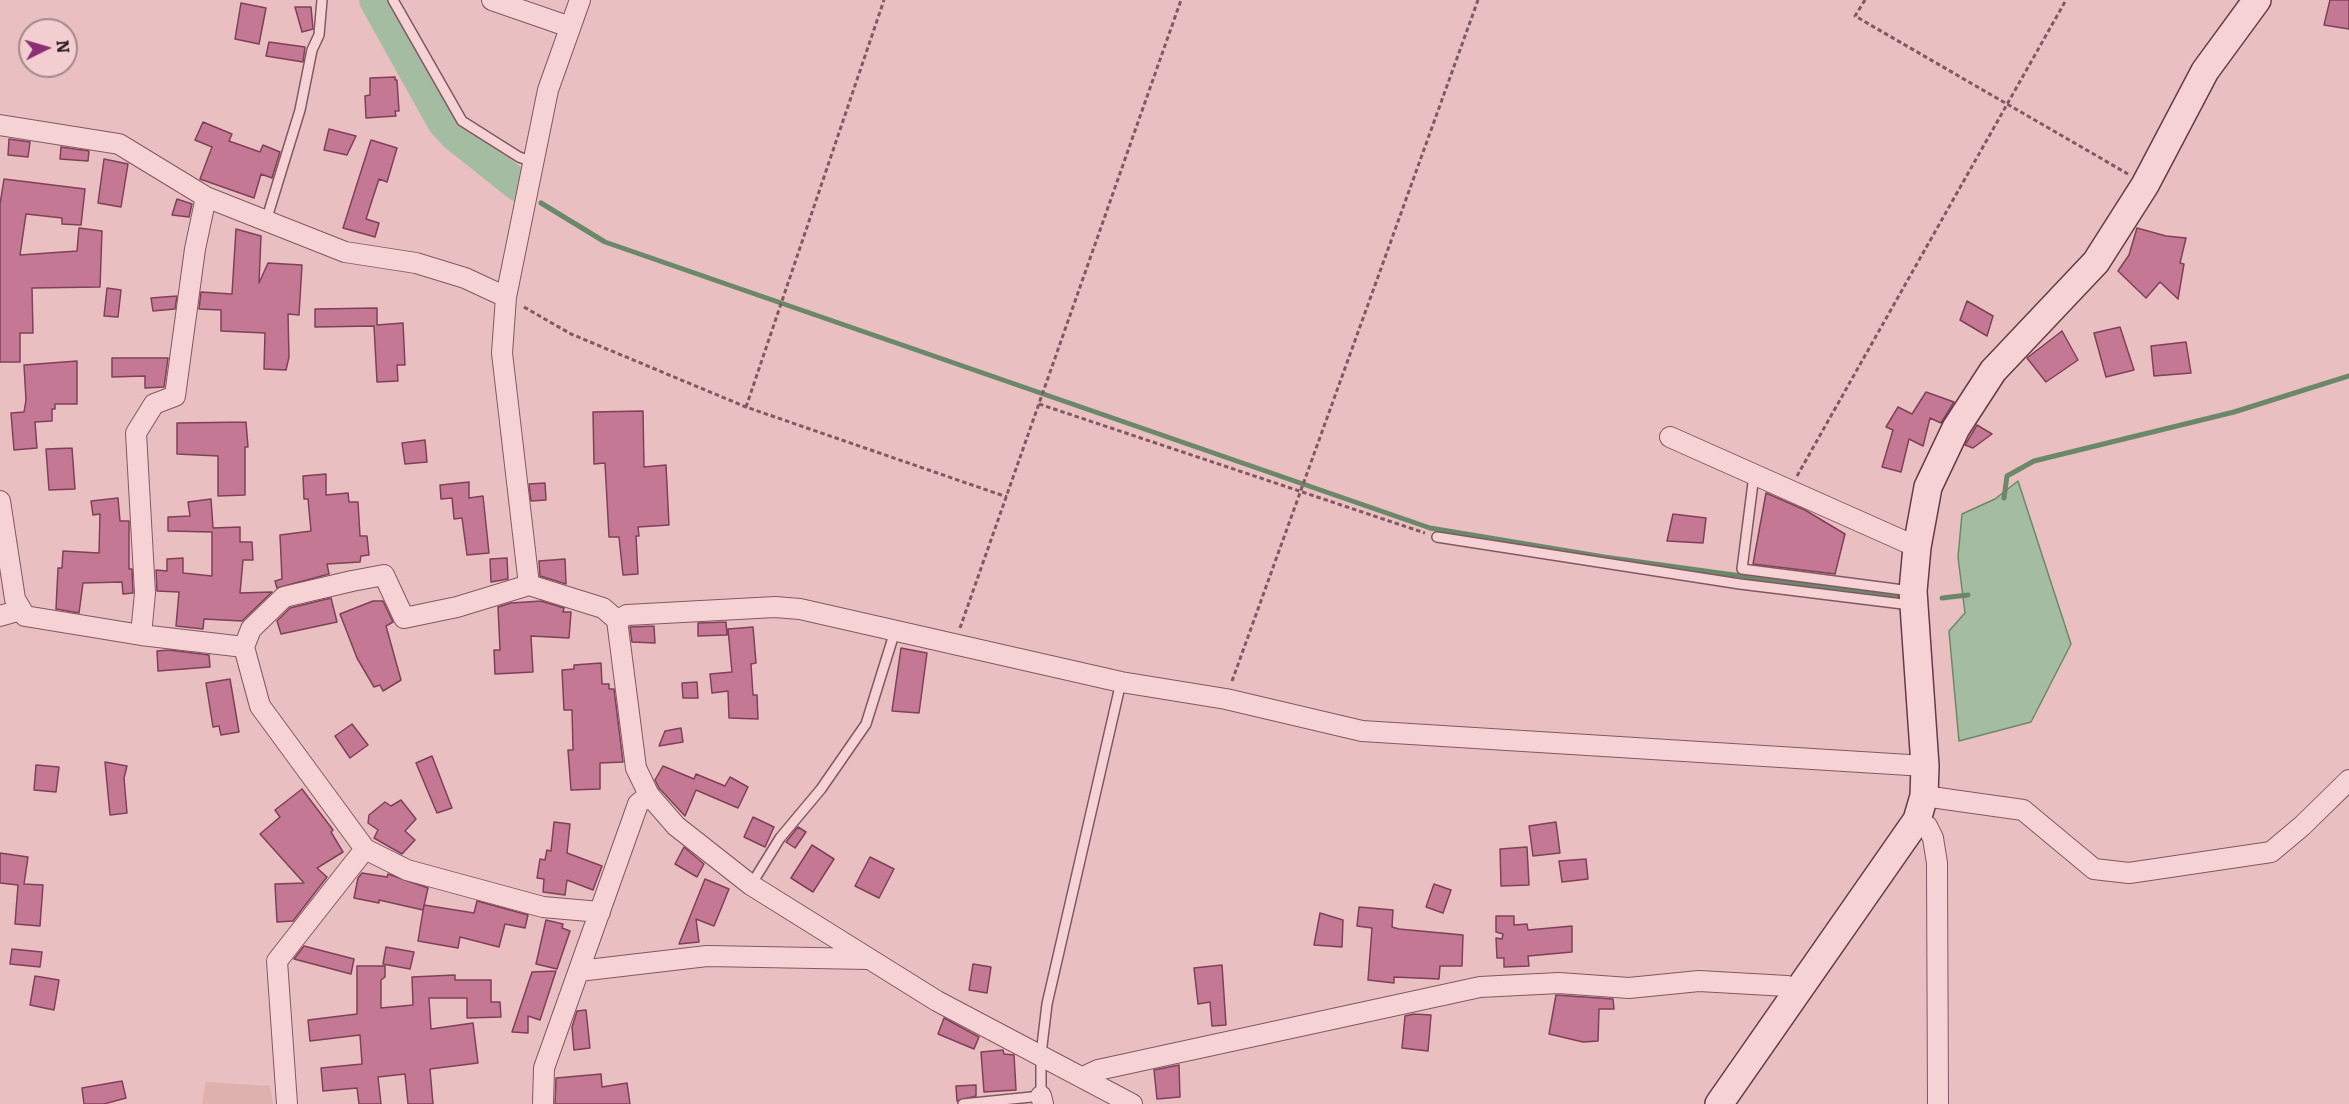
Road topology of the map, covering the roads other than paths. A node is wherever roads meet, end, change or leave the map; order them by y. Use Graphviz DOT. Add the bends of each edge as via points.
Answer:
graph roads {
  1 [pos="322,0"];
  2 [pos="393,0"];
  3 [pos="492,0"];
  4 [pos="580,0"];
  5 [pos="2258,0"];
  6 [pos="570,27"];
  7 [pos="0,125"];
  8 [pos="533,162"];
  9 [pos="206,197"];
  10 [pos="266,221"];
  11 [pos="506,297"];
  12 [pos="1670,437"];
  13 [pos="1754,475"];
  14 [pos="0,501"];
  15 [pos="1437,537"];
  16 [pos="1917,547"];
  17 [pos="529,585"];
  18 [pos="1913,598"];
  19 [pos="21,610"];
  20 [pos="0,616"];
  21 [pos="617,620"];
  22 [pos="895,631"];
  23 [pos="141,635"];
  24 [pos="244,647"];
  25 [pos="1121,682"];
  26 [pos="1925,766"];
  27 [pos="2349,780"];
  28 [pos="649,795"];
  29 [pos="1920,808"];
  30 [pos="365,849"];
  31 [pos="751,885"];
  32 [pos="600,912"];
  33 [pos="868,958"];
  34 [pos="579,971"];
  35 [pos="1795,997"];
  36 [pos="1041,1054"];
  37 [pos="1083,1077"];
  38 [pos="1042,1100"];
  39 [pos="287,1104"];
  40 [pos="543,1104"];
  41 [pos="963,1104"];
  42 [pos="1132,1104"];
  43 [pos="1719,1104"];
  44 [pos="1938,1104"];
  1 -- 10 [label="lane" via="319,35 312,50 300,111"];
  2 -- 8 [label="lane" via="462,121"];
  3 -- 6 [label="street"];
  4 -- 6 [label="street"];
  5 -- 16 [label="street" via="2205,71 2145,185 2096,262 1993,371 1962,419 1928,487"];
  6 -- 8 [label="street" via="548,90"];
  7 -- 9 [label="street" via="119,144"];
  8 -- 11 [label="street"];
  9 -- 10 [label="street"];
  9 -- 23 [label="street" via="175,396 154,404 136,433 145,593"];
  10 -- 11 [label="street" via="345,252 416,263 465,278"];
  11 -- 17 [label="street" via="502,353"];
  12 -- 13 [label="street"];
  13 -- 16 [label="street"];
  13 -- 18 [label="lane" via="1742,569"];
  14 -- 19 [label="street" via="15,598"];
  15 -- 18 [label="lane" via="1740,584"];
  16 -- 18 [label="street"];
  17 -- 21 [label="street" via="603,608"];
  17 -- 24 [label="street" via="404,618 384,575 352,581 284,597 251,629"];
  18 -- 26 [label="street"];
  19 -- 20 [label="street"];
  19 -- 23 [label="street" via="32,618"];
  21 -- 22 [label="street" via="627,615 775,607"];
  21 -- 28 [label="street" via="636,768"];
  22 -- 25 [label="street"];
  22 -- 31 [label="lane" via="866,724 821,789 780,838"];
  23 -- 24 [label="street"];
  24 -- 30 [label="street" via="260,706"];
  25 -- 26 [label="street" via="1226,699 1362,731"];
  25 -- 36 [label="lane" via="1047,1004"];
  26 -- 29 [label="street"];
  27 -- 29 [label="street" via="2271,852 2129,873 2094,868 2023,810"];
  28 -- 31 [label="street" via="676,826"];
  28 -- 32 [label="street" via="638,804"];
  29 -- 35 [label="street"];
  29 -- 44 [label="street" via="1933,838 1937,863"];
  30 -- 32 [label="street" via="407,870 543,907"];
  30 -- 39 [label="street" via="277,961"];
  31 -- 33 [label="street"];
  32 -- 34 [label="street"];
  33 -- 34 [label="street" via="707,956"];
  33 -- 36 [label="street" via="937,1001"];
  34 -- 40 [label="street" via="544,1068"];
  35 -- 37 [label="street" via="1787,986 1699,981 1629,988 1559,983 1480,987 1098,1070"];
  35 -- 43 [label="street"];
  36 -- 37 [label="street"];
  36 -- 38 [label="lane"];
  37 -- 42 [label="street"];
  38 -- 41 [label="lane"];
}
